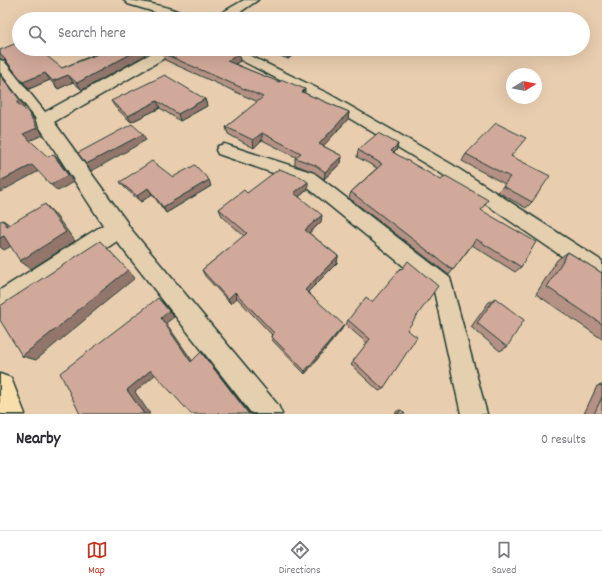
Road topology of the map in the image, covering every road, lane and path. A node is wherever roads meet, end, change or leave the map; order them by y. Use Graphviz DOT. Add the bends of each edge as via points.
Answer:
graph roads {
  1 [pos="129,0"];
  2 [pos="252,0"];
  3 [pos="168,12"];
  4 [pos="232,12"];
  5 [pos="158,56"];
  6 [pos="241,56"];
  7 [pos="0,64"];
  8 [pos="44,120"];
  9 [pos="224,150"];
  10 [pos="118,228"];
  11 [pos="602,272"];
  12 [pos="0,305"];
  13 [pos="0,389"];
  14 [pos="9,414"];
  15 [pos="269,414"];
  16 [pos="474,414"];
  1 -- 3 [label="street"];
  2 -- 4 [label="street"];
  5 -- 8 [label="street"];
  6 -- 11 [label="street" via="324,97 445,168"];
  7 -- 8 [label="street"];
  8 -- 10 [label="street"];
  9 -- 16 [label="street" via="308,178 443,285"];
  10 -- 12 [label="street"];
  10 -- 15 [label="street"];
  13 -- 14 [label="highway"];
}
